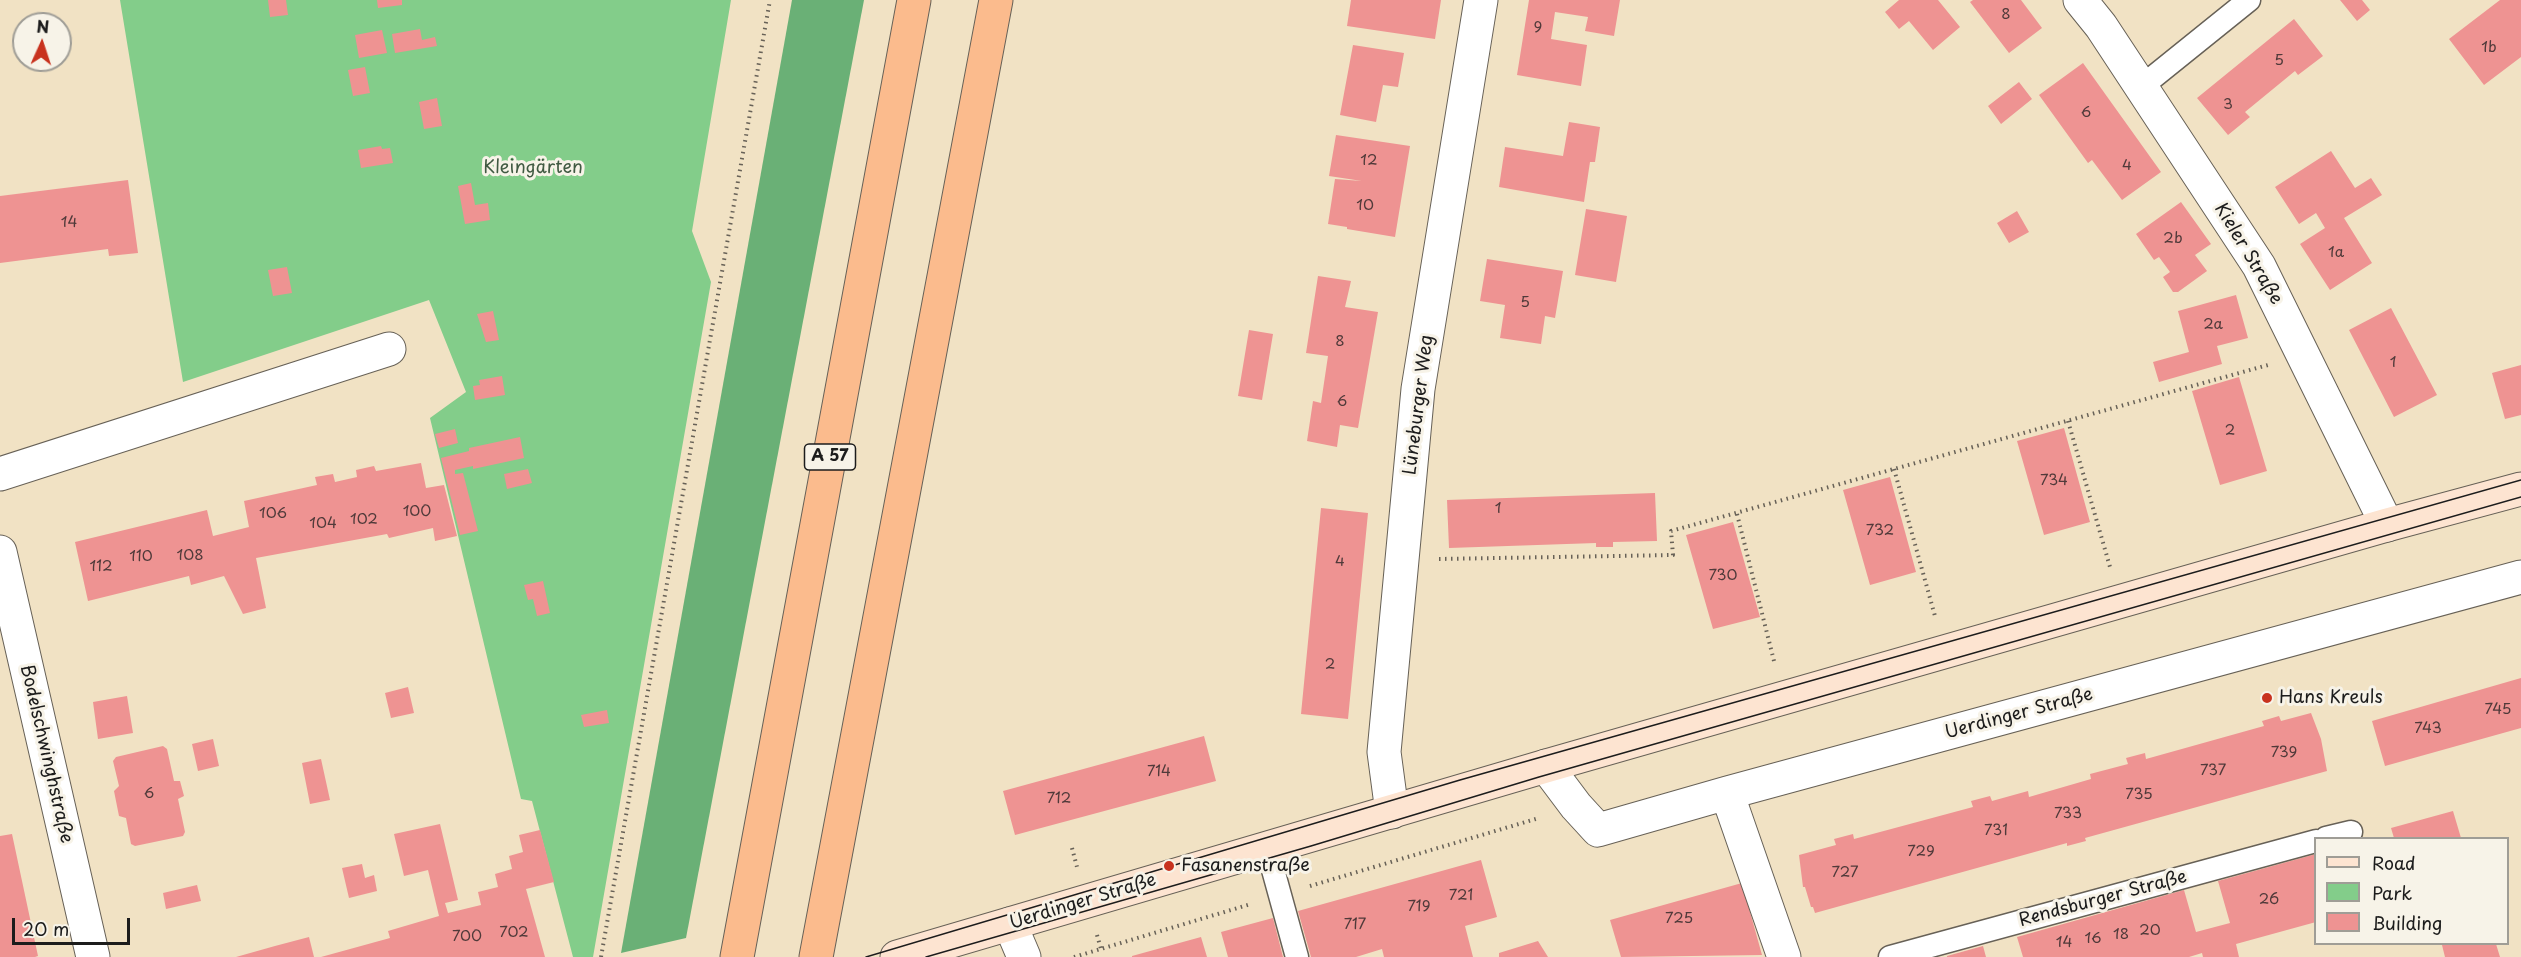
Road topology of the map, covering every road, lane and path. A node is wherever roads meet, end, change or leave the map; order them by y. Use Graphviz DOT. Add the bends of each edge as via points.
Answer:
graph roads {
  1 [pos="770,0"];
  2 [pos="914,0"];
  3 [pos="996,0"];
  4 [pos="1481,0"];
  5 [pos="2080,0"];
  6 [pos="2249,0"];
  7 [pos="2141,87"];
  8 [pos="389,348"];
  9 [pos="2303,355"];
  10 [pos="2068,421"];
  11 [pos="1894,470"];
  12 [pos="0,474"];
  13 [pos="2521,489"];
  14 [pos="1737,514"];
  15 [pos="2387,525"];
  16 [pos="0,552"];
  17 [pos="1402,560"];
  18 [pos="2521,578"];
  19 [pos="2120,602"];
  20 [pos="1945,652"];
  21 [pos="1784,698"];
  22 [pos="1546,766"];
  23 [pos="1727,793"];
  24 [pos="1576,806"];
  25 [pos="1392,812"];
  26 [pos="2351,832"];
  27 [pos="2330,837"];
  28 [pos="2314,842"];
  29 [pos="1267,848"];
  30 [pos="1280,895"];
  31 [pos="1010,924"];
  32 [pos="93,957"];
  33 [pos="601,957"];
  34 [pos="737,957"];
  35 [pos="816,957"];
  36 [pos="897,957"];
  37 [pos="1024,957"];
  38 [pos="1074,957"];
  39 [pos="1297,957"];
  40 [pos="1784,957"];
  41 [pos="1890,957"];
  1 -- 33 [label="path"];
  2 -- 34 [label="highway, A 57"];
  3 -- 35 [label="highway"];
  4 -- 17 [label="street, Lüneburger Weg" via="1418,389"];
  5 -- 7 [label="street, Kieler Straße"];
  6 -- 7 [label="lane"];
  7 -- 9 [label="street, Kieler Straße" via="2259,266"];
  8 -- 12 [label="street"];
  9 -- 10 [label="path"];
  9 -- 15 [label="street, Kieler Straße"];
  10 -- 11 [label="path"];
  10 -- 19 [label="path"];
  11 -- 14 [label="path"];
  11 -- 20 [label="path"];
  13 -- 15 [label="street, Uerdinger Straße"];
  14 -- 17 [label="path" via="1671,531 1673,555"];
  14 -- 21 [label="path"];
  15 -- 19 [label="street, Uerdinger Straße"];
  16 -- 32 [label="street, Bodelschwinghstraße"];
  17 -- 25 [label="street, Lüneburger Weg" via="1384,752"];
  18 -- 23 [label="street, Uerdinger Straße"];
  19 -- 20 [label="street, Uerdinger Straße"];
  20 -- 21 [label="street, Uerdinger Straße"];
  21 -- 22 [label="street, Uerdinger Straße"];
  22 -- 24 [label="street, Uerdinger Straße"];
  22 -- 25 [label="street, Uerdinger Straße"];
  23 -- 24 [label="street, Uerdinger Straße" via="1598,830"];
  23 -- 40 [label="street"];
  24 -- 30 [label="path"];
  25 -- 29 [label="street, Uerdinger Straße"];
  26 -- 27 [label="lane"];
  28 -- 41 [label="lane, Rendsburger Straße"];
  29 -- 30 [label="lane"];
  29 -- 31 [label="street, Uerdinger Straße"];
  30 -- 38 [label="path"];
  30 -- 39 [label="lane"];
  31 -- 36 [label="street, Uerdinger Straße"];
  31 -- 37 [label="street"];
}
